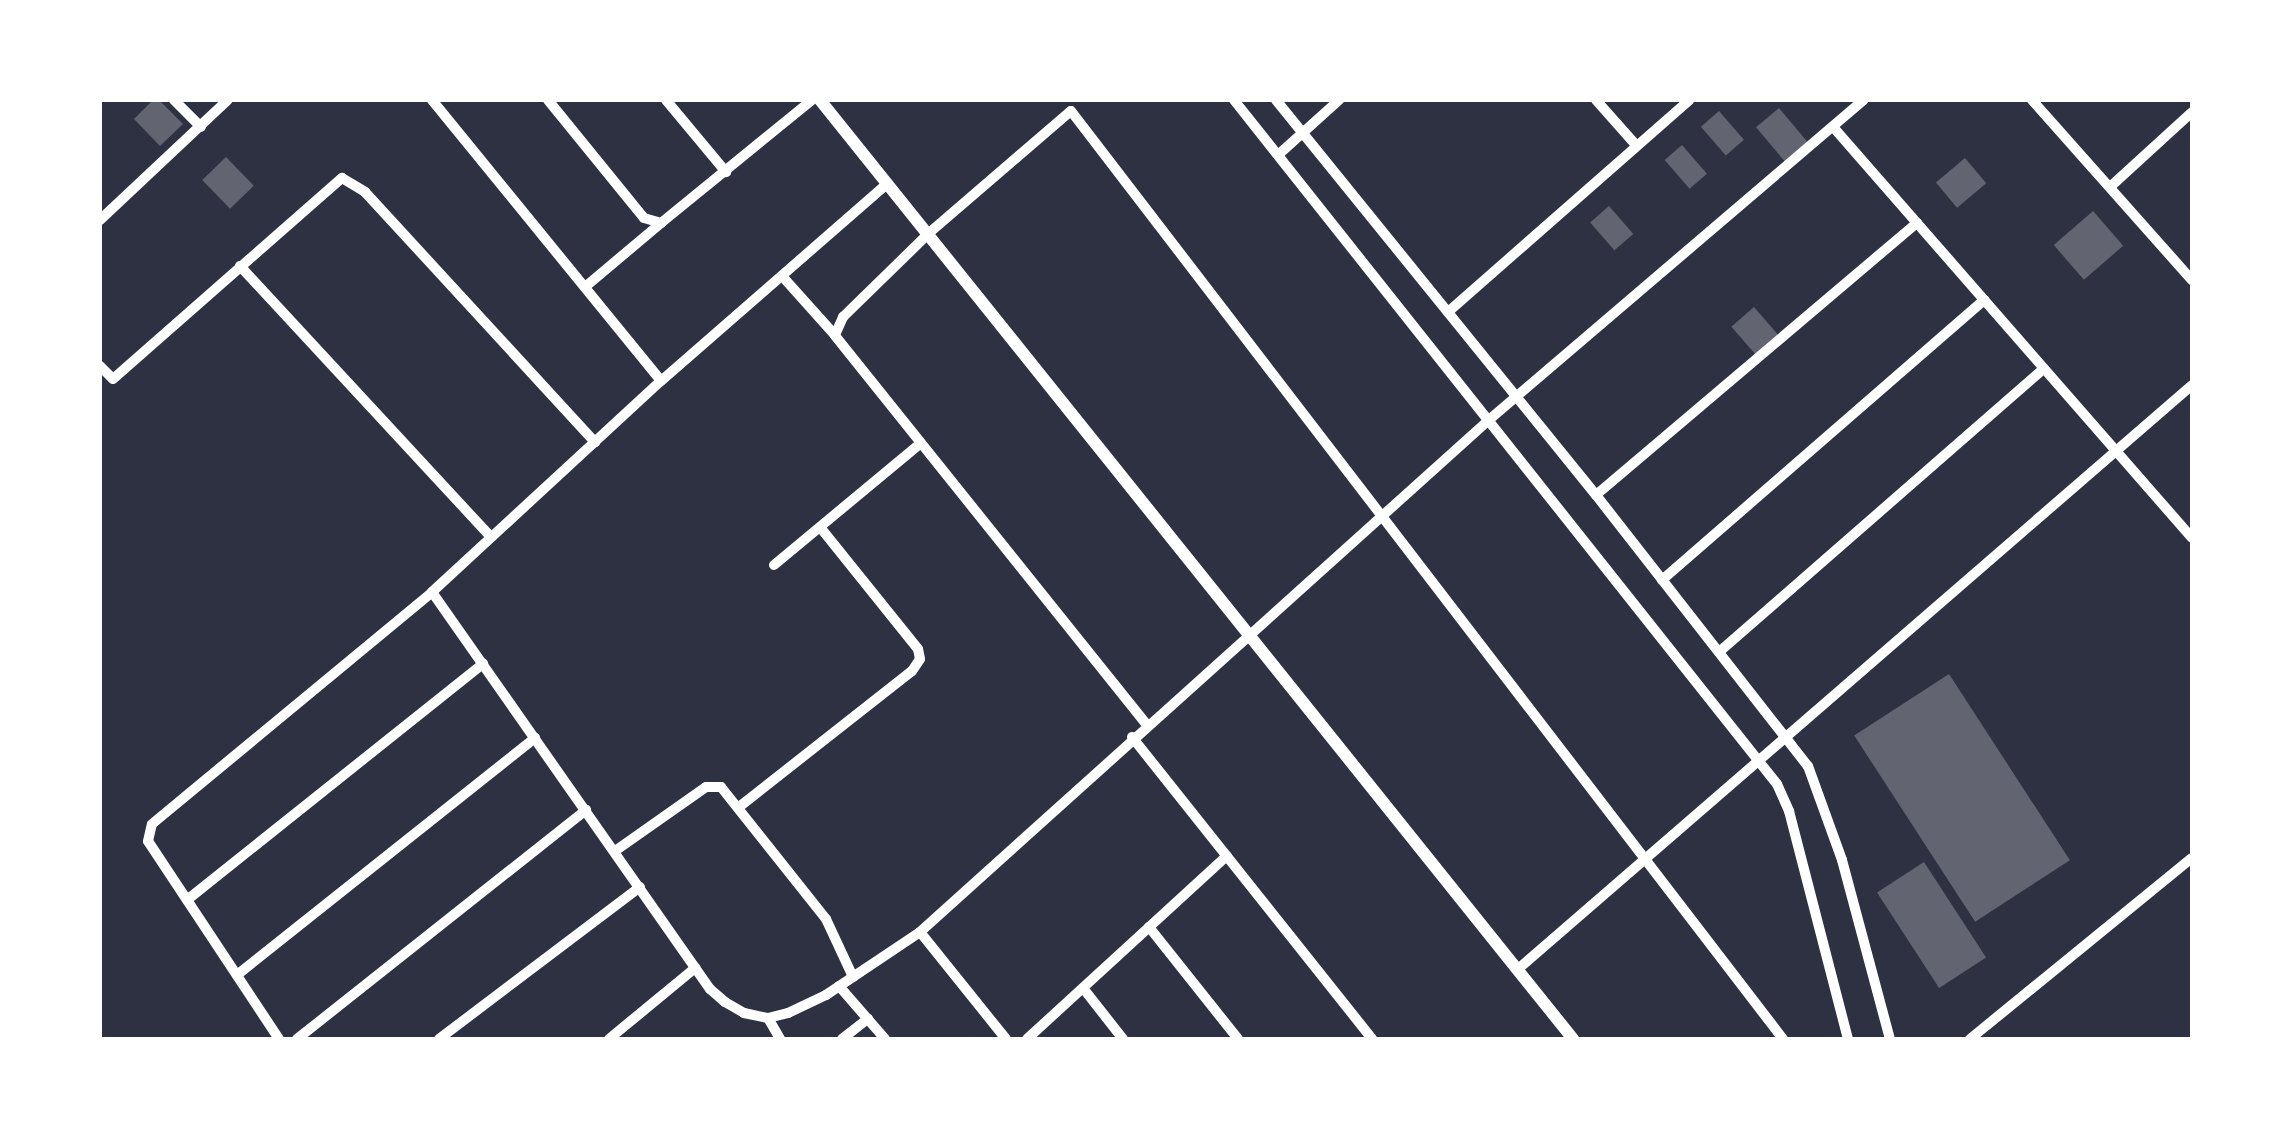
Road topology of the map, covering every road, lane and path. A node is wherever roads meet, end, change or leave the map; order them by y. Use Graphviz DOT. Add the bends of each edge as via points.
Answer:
graph roads {
  1 [pos="174,100"];
  2 [pos="228,100"];
  3 [pos="432,100"];
  4 [pos="548,100"];
  5 [pos="666,100"];
  6 [pos="812,100"];
  7 [pos="820,100"];
  8 [pos="1080,100"];
  9 [pos="1234,100"];
  10 [pos="1276,100"];
  11 [pos="1339,100"];
  12 [pos="1596,100"];
  13 [pos="1689,100"];
  14 [pos="1862,100"];
  15 [pos="2032,100"];
  16 [pos="1071,111"];
  17 [pos="2192,112"];
  18 [pos="201,128"];
  19 [pos="1834,128"];
  20 [pos="1303,134"];
  21 [pos="1636,145"];
  22 [pos="1278,155"];
  23 [pos="726,172"];
  24 [pos="888,183"];
  25 [pos="2110,186"];
  26 [pos="100,201"];
  27 [pos="110,211"];
  28 [pos="100,220"];
  29 [pos="662,223"];
  30 [pos="1917,223"];
  31 [pos="929,234"];
  32 [pos="240,266"];
  33 [pos="782,276"];
  34 [pos="2192,280"];
  35 [pos="584,287"];
  36 [pos="1984,300"];
  37 [pos="1448,312"];
  38 [pos="835,335"];
  39 [pos="100,366"];
  40 [pos="2043,369"];
  41 [pos="661,381"];
  42 [pos="2192,385"];
  43 [pos="1516,398"];
  44 [pos="1490,420"];
  45 [pos="595,442"];
  46 [pos="920,444"];
  47 [pos="2115,451"];
  48 [pos="1596,495"];
  49 [pos="1381,515"];
  50 [pos="820,527"];
  51 [pos="491,538"];
  52 [pos="2192,538"];
  53 [pos="774,565"];
  54 [pos="1662,580"];
  55 [pos="432,592"];
  56 [pos="1250,636"];
  57 [pos="1719,652"];
  58 [pos="483,664"];
  59 [pos="1148,725"];
  60 [pos="1787,736"];
  61 [pos="535,738"];
  62 [pos="1132,738"];
  63 [pos="1759,759"];
  64 [pos="739,808"];
  65 [pos="586,810"];
  66 [pos="615,851"];
  67 [pos="1227,856"];
  68 [pos="2192,858"];
  69 [pos="1646,859"];
  70 [pos="640,887"];
  71 [pos="187,900"];
  72 [pos="1149,927"];
  73 [pos="920,932"];
  74 [pos="695,968"];
  75 [pos="1517,970"];
  76 [pos="237,975"];
  77 [pos="853,976"];
  78 [pos="839,986"];
  79 [pos="1083,988"];
  80 [pos="768,1018"];
  81 [pos="868,1019"];
  82 [pos="280,1039"];
  83 [pos="297,1039"];
  84 [pos="440,1039"];
  85 [pos="609,1039"];
  86 [pos="780,1039"];
  87 [pos="842,1039"];
  88 [pos="885,1039"];
  89 [pos="1006,1039"];
  90 [pos="1026,1039"];
  91 [pos="1123,1039"];
  92 [pos="1238,1039"];
  93 [pos="1372,1039"];
  94 [pos="1573,1039"];
  95 [pos="1783,1039"];
  96 [pos="1848,1039"];
  97 [pos="1890,1039"];
  98 [pos="1970,1039"];
  1 -- 18 [label="street"];
  2 -- 18 [label="street"];
  3 -- 35 [label="street"];
  4 -- 29 [label="street" via="644,218"];
  5 -- 23 [label="street"];
  6 -- 23 [label="street"];
  7 -- 24 [label="street"];
  8 -- 16 [label="street"];
  9 -- 22 [label="street"];
  10 -- 20 [label="street"];
  11 -- 20 [label="street"];
  12 -- 21 [label="street"];
  13 -- 21 [label="street"];
  14 -- 19 [label="street"];
  15 -- 25 [label="street"];
  16 -- 31 [label="street"];
  16 -- 49 [label="street"];
  17 -- 25 [label="street"];
  18 -- 27 [label="street"];
  19 -- 30 [label="street"];
  19 -- 43 [label="street"];
  20 -- 22 [label="street"];
  20 -- 37 [label="street"];
  21 -- 37 [label="street"];
  22 -- 44 [label="street"];
  23 -- 29 [label="street"];
  24 -- 31 [label="street"];
  24 -- 33 [label="street"];
  25 -- 34 [label="street"];
  26 -- 27 [label="street"];
  27 -- 28 [label="street"];
  29 -- 35 [label="street"];
  30 -- 36 [label="street"];
  30 -- 48 [label="street"];
  31 -- 38 [label="street"];
  31 -- 56 [label="street"];
  32 -- 39 [label="street" via="113,379"];
  32 -- 45 [label="street" via="334,181 350,180"];
  32 -- 51 [label="street"];
  33 -- 38 [label="street"];
  33 -- 41 [label="street"];
  35 -- 41 [label="street"];
  36 -- 40 [label="street"];
  36 -- 54 [label="street"];
  37 -- 43 [label="street"];
  38 -- 46 [label="street"];
  40 -- 47 [label="street"];
  40 -- 57 [label="street"];
  41 -- 45 [label="street"];
  42 -- 47 [label="street"];
  43 -- 44 [label="street"];
  43 -- 48 [label="street"];
  44 -- 49 [label="street"];
  44 -- 63 [label="street"];
  45 -- 51 [label="street"];
  46 -- 50 [label="street"];
  46 -- 59 [label="street"];
  47 -- 52 [label="street"];
  47 -- 60 [label="street"];
  48 -- 54 [label="street"];
  49 -- 56 [label="street"];
  49 -- 69 [label="street"];
  50 -- 53 [label="street"];
  50 -- 64 [label="street" via="920,658"];
  51 -- 55 [label="street"];
  54 -- 57 [label="street"];
  55 -- 58 [label="street"];
  55 -- 71 [label="street" via="152,824 148,841"];
  56 -- 59 [label="street"];
  56 -- 75 [label="street"];
  57 -- 60 [label="street"];
  58 -- 61 [label="street"];
  58 -- 71 [label="street"];
  59 -- 62 [label="street"];
  60 -- 63 [label="street"];
  60 -- 97 [label="street" via="1819,787"];
  61 -- 65 [label="street"];
  61 -- 76 [label="street"];
  62 -- 67 [label="street"];
  62 -- 73 [label="street"];
  63 -- 69 [label="street"];
  63 -- 96 [label="street" via="1789,811"];
  64 -- 66 [label="street" via="722,787 706,787"];
  64 -- 77 [label="street" via="826,918"];
  65 -- 66 [label="street"];
  65 -- 83 [label="street"];
  66 -- 70 [label="street"];
  67 -- 72 [label="street"];
  67 -- 93 [label="street"];
  68 -- 98 [label="street"];
  69 -- 75 [label="street"];
  69 -- 95 [label="street"];
  70 -- 74 [label="street"];
  70 -- 84 [label="street"];
  71 -- 76 [label="street"];
  72 -- 79 [label="street"];
  72 -- 92 [label="street"];
  73 -- 77 [label="street"];
  73 -- 89 [label="street"];
  74 -- 80 [label="street" via="725,1002"];
  74 -- 85 [label="street"];
  75 -- 94 [label="street"];
  76 -- 82 [label="street"];
  77 -- 78 [label="street"];
  78 -- 80 [label="street"];
  78 -- 81 [label="street"];
  79 -- 90 [label="street"];
  79 -- 91 [label="street"];
  80 -- 86 [label="street"];
  81 -- 87 [label="street"];
  81 -- 88 [label="street"];
}
